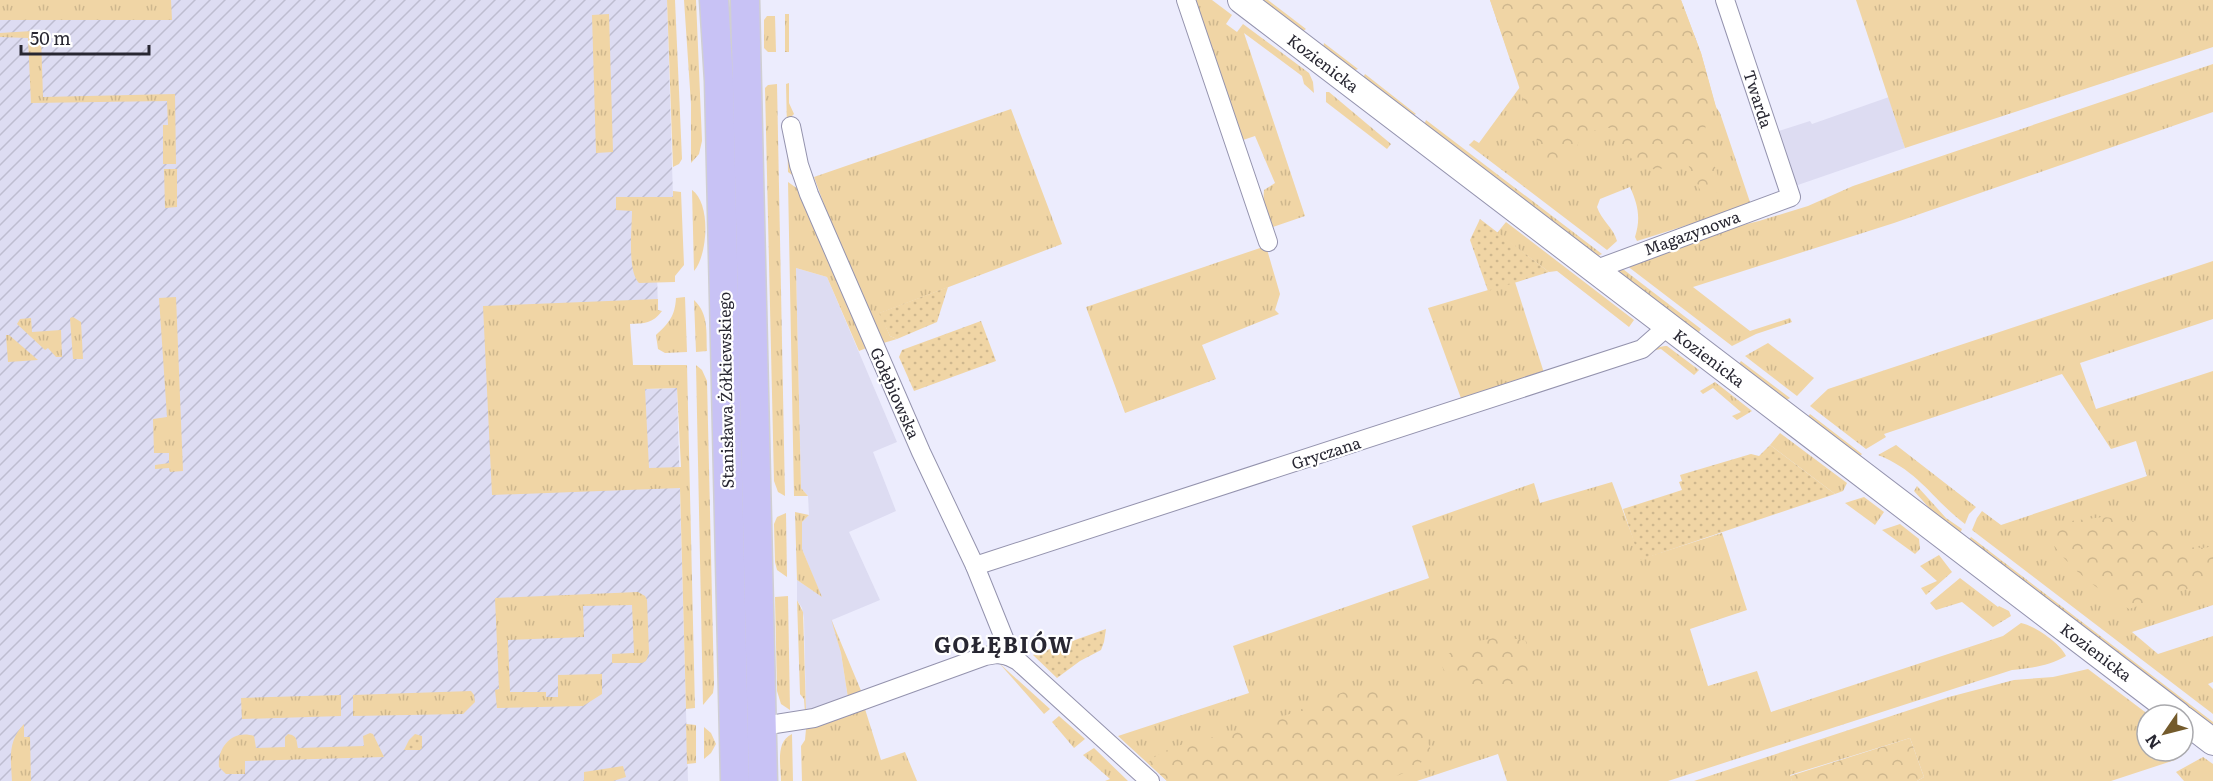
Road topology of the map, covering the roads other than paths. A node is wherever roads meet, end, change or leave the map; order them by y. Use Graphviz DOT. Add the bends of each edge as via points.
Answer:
graph roads {
  1 [pos="714,0"];
  2 [pos="745,0"];
  3 [pos="1186,0"];
  4 [pos="1241,0"];
  5 [pos="1725,0"];
  6 [pos="791,126"];
  7 [pos="1791,197"];
  8 [pos="1268,242"];
  9 [pos="1594,270"];
  10 [pos="1668,326"];
  11 [pos="975,566"];
  12 [pos="1008,656"];
  13 [pos="2162,703"];
  14 [pos="762,726"];
  15 [pos="2195,728"];
  16 [pos="2213,742"];
  17 [pos="735,781"];
  18 [pos="763,781"];
  19 [pos="1150,781"];
  1 -- 17 [label="main road, Stanisława Żółkiewskiego"];
  2 -- 14 [label="main road, Stanisława Żółkiewskiego"];
  3 -- 8 [label="street"];
  4 -- 9 [label="main road, Kozienicka"];
  5 -- 7 [label="street, Twarda"];
  6 -- 11 [label="street, Gołębiowska" via="799,165 830,243"];
  7 -- 9 [label="street, Magazynowa"];
  9 -- 10 [label="main road, Kozienicka"];
  10 -- 11 [label="street, Gryczana" via="1642,349"];
  10 -- 13 [label="main road, Kozienicka"];
  11 -- 12 [label="street, Gołębiowska"];
  12 -- 14 [label="street" via="985,656 814,718"];
  12 -- 19 [label="street"];
  14 -- 18 [label="main road, Stanisława Żółkiewskiego"];
  15 -- 16 [label="main road"];
}
